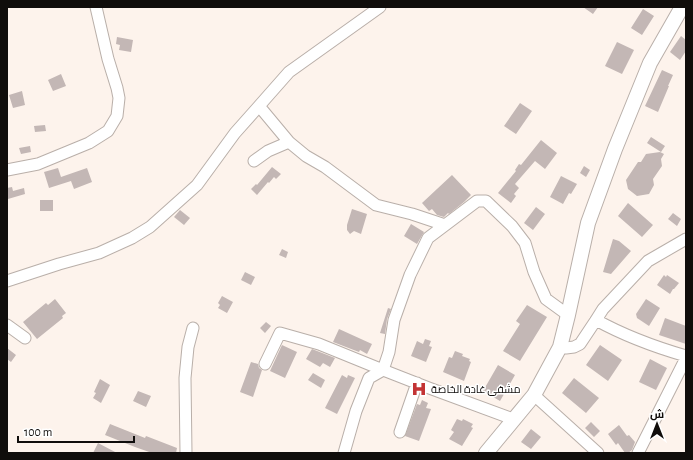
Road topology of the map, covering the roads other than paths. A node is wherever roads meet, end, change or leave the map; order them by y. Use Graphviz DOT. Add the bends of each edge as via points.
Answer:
graph roads {
  1 [pos="96,7"];
  2 [pos="380,7"];
  3 [pos="682,7"];
  4 [pos="259,106"];
  5 [pos="289,142"];
  6 [pos="254,161"];
  7 [pos="7,170"];
  8 [pos="445,225"];
  9 [pos="686,239"];
  10 [pos="7,281"];
  11 [pos="568,315"];
  12 [pos="596,320"];
  13 [pos="7,325"];
  14 [pos="193,328"];
  15 [pos="25,338"];
  16 [pos="560,347"];
  17 [pos="686,357"];
  18 [pos="265,364"];
  19 [pos="383,370"];
  20 [pos="417,384"];
  21 [pos="534,395"];
  22 [pos="513,419"];
  23 [pos="400,432"];
  24 [pos="186,453"];
  25 [pos="344,453"];
  26 [pos="486,453"];
  27 [pos="598,453"];
  28 [pos="638,453"];
  1 -- 7 [label="street" via="117,88 118,116 108,131 89,143 38,164"];
  2 -- 4 [label="street" via="289,72"];
  3 -- 11 [label="main road" via="650,63 615,149 588,223"];
  4 -- 5 [label="street"];
  4 -- 10 [label="street" via="235,132 197,185 150,227 99,253"];
  5 -- 6 [label="street" via="268,151"];
  5 -- 8 [label="street" via="376,205"];
  8 -- 11 [label="street" via="477,201 486,201 512,226 525,243 546,299"];
  8 -- 19 [label="street" via="428,238 410,275 394,320"];
  9 -- 12 [label="street" via="648,261 603,309"];
  11 -- 16 [label="main road"];
  12 -- 16 [label="street" via="580,344 574,347"];
  12 -- 17 [label="street" via="658,348"];
  13 -- 15 [label="street"];
  14 -- 24 [label="street" via="185,378"];
  16 -- 21 [label="main road"];
  17 -- 28 [label="street"];
  18 -- 19 [label="street" via="280,333 319,344"];
  19 -- 20 [label="street"];
  19 -- 25 [label="street" via="369,378"];
  20 -- 22 [label="street"];
  20 -- 23 [label="street"];
  21 -- 22 [label="main road"];
  21 -- 27 [label="street"];
  22 -- 26 [label="main road"];
}
